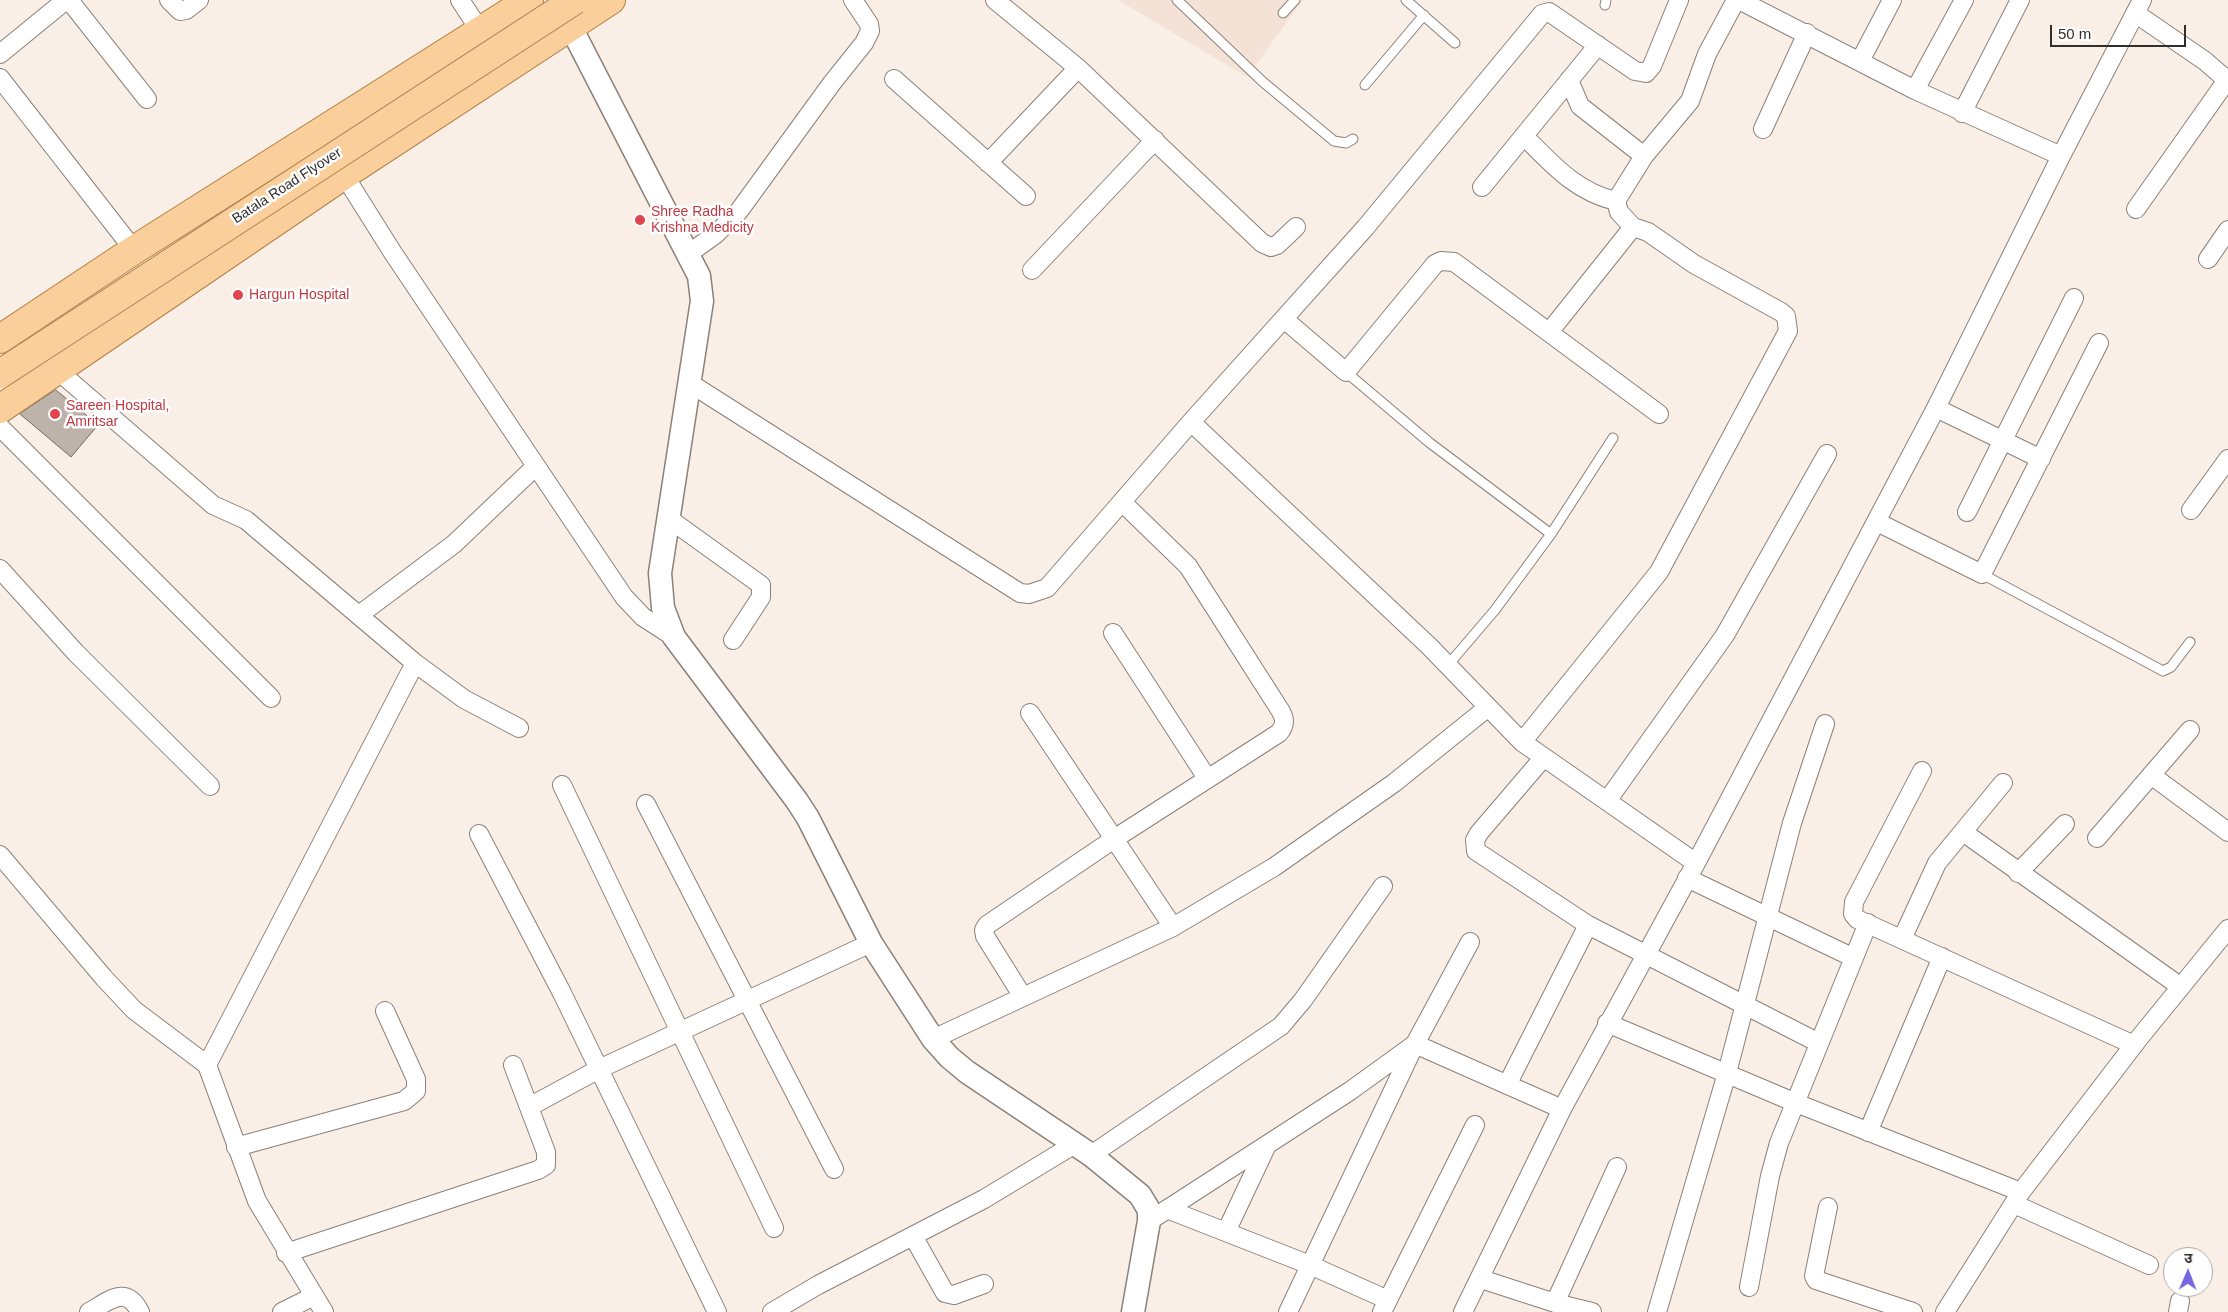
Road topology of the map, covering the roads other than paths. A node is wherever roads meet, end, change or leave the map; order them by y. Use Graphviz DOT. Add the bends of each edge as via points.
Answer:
graph roads {
  1 [pos="68,0"];
  2 [pos="169,0"];
  3 [pos="199,0"];
  4 [pos="460,0"];
  5 [pos="529,0"];
  6 [pos="554,0"];
  7 [pos="611,0"];
  8 [pos="853,0"];
  9 [pos="995,0"];
  10 [pos="1177,0"];
  11 [pos="1294,0"];
  12 [pos="1406,0"];
  13 [pos="1679,0"];
  14 [pos="1737,0"];
  15 [pos="1892,0"];
  16 [pos="1964,0"];
  17 [pos="2020,0"];
  18 [pos="2138,7"];
  19 [pos="573,13"];
  20 [pos="1283,13"];
  21 [pos="1424,15"];
  22 [pos="481,32"];
  23 [pos="1807,33"];
  24 [pos="1455,42"];
  25 [pos="1598,45"];
  26 [pos="0,54"];
  27 [pos="1860,61"];
  28 [pos="1078,68"];
  29 [pos="0,78"];
  30 [pos="894,79"];
  31 [pos="1569,80"];
  32 [pos="2228,80"];
  33 [pos="1366,85"];
  34 [pos="1915,90"];
  35 [pos="147,98"];
  36 [pos="1962,113"];
  37 [pos="1763,129"];
  38 [pos="1524,136"];
  39 [pos="1354,138"];
  40 [pos="1155,140"];
  41 [pos="1644,156"];
  42 [pos="2061,156"];
  43 [pos="988,163"];
  44 [pos="344,175"];
  45 [pos="1482,187"];
  46 [pos="1026,196"];
  47 [pos="1616,201"];
  48 [pos="2136,209"];
  49 [pos="1296,227"];
  50 [pos="1633,227"];
  51 [pos="2228,230"];
  52 [pos="134,250"];
  53 [pos="688,254"];
  54 [pos="2208,259"];
  55 [pos="1032,270"];
  56 [pos="2074,298"];
  57 [pos="1284,318"];
  58 [pos="1550,331"];
  59 [pos="0,339"];
  60 [pos="2099,343"];
  61 [pos="56,369"];
  62 [pos="1346,372"];
  63 [pos="0,374"];
  64 [pos="688,382"];
  65 [pos="1936,408"];
  66 [pos="0,409"];
  67 [pos="1659,414"];
  68 [pos="1191,422"];
  69 [pos="0,427"];
  70 [pos="1613,438"];
  71 [pos="2003,441"];
  72 [pos="1827,454"];
  73 [pos="2041,459"];
  74 [pos="2228,459"];
  75 [pos="536,466"];
  76 [pos="1122,502"];
  77 [pos="2191,510"];
  78 [pos="1967,512"];
  79 [pos="668,518"];
  80 [pos="1877,522"];
  81 [pos="1550,534"];
  82 [pos="0,569"];
  83 [pos="1982,574"];
  84 [pos="359,615"];
  85 [pos="1113,633"];
  86 [pos="674,637"];
  87 [pos="733,640"];
  88 [pos="2190,642"];
  89 [pos="415,663"];
  90 [pos="1448,665"];
  91 [pos="271,698"];
  92 [pos="1487,708"];
  93 [pos="1030,713"];
  94 [pos="1825,724"];
  95 [pos="519,728"];
  96 [pos="2190,730"];
  97 [pos="1522,742"];
  98 [pos="1544,756"];
  99 [pos="1922,771"];
  100 [pos="2151,775"];
  101 [pos="1207,778"];
  102 [pos="2003,783"];
  103 [pos="562,784"];
  104 [pos="210,786"];
  105 [pos="1607,801"];
  106 [pos="646,804"];
  107 [pos="2065,824"];
  108 [pos="1963,832"];
  109 [pos="2228,832"];
  110 [pos="479,834"];
  111 [pos="2097,838"];
  112 [pos="1114,839"];
  113 [pos="0,854"];
  114 [pos="1696,863"];
  115 [pos="2018,873"];
  116 [pos="1687,878"];
  117 [pos="1383,886"];
  118 [pos="1769,918"];
  119 [pos="1868,923"];
  120 [pos="1588,925"];
  121 [pos="1173,927"];
  122 [pos="2228,928"];
  123 [pos="1902,939"];
  124 [pos="1470,942"];
  125 [pos="871,943"];
  126 [pos="1644,955"];
  127 [pos="1942,957"];
  128 [pos="1854,958"];
  129 [pos="2181,987"];
  130 [pos="1023,997"];
  131 [pos="749,1001"];
  132 [pos="1745,1006"];
  133 [pos="385,1011"];
  134 [pos="1607,1023"];
  135 [pos="682,1033"];
  136 [pos="934,1039"];
  137 [pos="1820,1043"];
  138 [pos="1415,1044"];
  139 [pos="2134,1045"];
  140 [pos="207,1065"];
  141 [pos="513,1065"];
  142 [pos="599,1069"];
  143 [pos="1727,1073"];
  144 [pos="1507,1085"];
  145 [pos="1796,1102"];
  146 [pos="529,1107"];
  147 [pos="1562,1109"];
  148 [pos="1475,1125"];
  149 [pos="1868,1132"];
  150 [pos="1267,1144"];
  151 [pos="236,1147"];
  152 [pos="1083,1149"];
  153 [pos="1618,1168"];
  154 [pos="834,1169"];
  155 [pos="2018,1198"];
  156 [pos="1828,1207"];
  157 [pos="1158,1215"];
  158 [pos="774,1228"];
  159 [pos="1226,1232"];
  160 [pos="913,1236"];
  161 [pos="286,1253"];
  162 [pos="1310,1265"];
  163 [pos="2149,1265"];
  164 [pos="1481,1278"];
  165 [pos="984,1284"];
  166 [pos="1748,1287"];
  167 [pos="314,1296"];
  168 [pos="1555,1303"];
  169 [pos="1385,1306"];
  170 [pos="89,1312"];
  171 [pos="140,1312"];
  172 [pos="282,1312"];
  173 [pos="324,1312"];
  174 [pos="717,1312"];
  175 [pos="772,1312"];
  176 [pos="1133,1312"];
  177 [pos="1288,1312"];
  178 [pos="1463,1312"];
  179 [pos="1592,1312"];
  180 [pos="1657,1312"];
  181 [pos="1913,1312"];
  182 [pos="1946,1312"];
  1 -- 26 [label="street"];
  1 -- 35 [label="street"];
  2 -- 3 [label="street" via="180,11"];
  4 -- 22 [label="street"];
  5 -- 22 [label="main road"];
  6 -- 19 [label="street"];
  7 -- 19 [label="main road"];
  8 -- 53 [label="street" via="870,31 864,43 739,211 716,234"];
  9 -- 28 [label="street"];
  10 -- 39 [label="lane" via="1262,82 1334,141 1346,143"];
  11 -- 20 [label="lane"];
  12 -- 21 [label="lane"];
  13 -- 25 [label="street" via="1652,66 1646,73 1634,71"];
  14 -- 23 [label="street"];
  14 -- 41 [label="street" via="1707,54 1690,101"];
  15 -- 27 [label="street"];
  16 -- 34 [label="street"];
  17 -- 36 [label="street"];
  18 -- 32 [label="street"];
  18 -- 42 [label="street"];
  19 -- 44 [label="main road"];
  19 -- 53 [label="street"];
  19 -- 63 [label="main road, Batala Road Flyover, bridge"];
  21 -- 24 [label="lane"];
  21 -- 33 [label="lane"];
  22 -- 52 [label="main road"];
  23 -- 27 [label="street"];
  23 -- 37 [label="street"];
  25 -- 31 [label="street"];
  25 -- 57 [label="street" via="1549,12 1542,14 1371,220"];
  27 -- 34 [label="street"];
  28 -- 40 [label="street"];
  28 -- 43 [label="street"];
  29 -- 52 [label="street"];
  30 -- 43 [label="street"];
  31 -- 38 [label="street"];
  31 -- 41 [label="street" via="1580,106"];
  32 -- 48 [label="street"];
  34 -- 36 [label="street"];
  36 -- 42 [label="street"];
  38 -- 45 [label="street"];
  38 -- 47 [label="street" via="1573,183 1594,195"];
  40 -- 49 [label="street" via="1266,245 1277,245"];
  40 -- 55 [label="street"];
  41 -- 47 [label="street"];
  42 -- 65 [label="street"];
  43 -- 46 [label="street"];
  44 -- 61 [label="main road"];
  44 -- 75 [label="street" via="392,253"];
  47 -- 50 [label="street" via="1619,212"];
  50 -- 58 [label="street"];
  50 -- 97 [label="street" via="1648,232 1694,264 1781,312 1786,316 1788,331 1659,572"];
  51 -- 54 [label="street"];
  52 -- 59 [label="main road"];
  53 -- 64 [label="street" via="699,276 702,301"];
  56 -- 71 [label="street"];
  57 -- 62 [label="street"];
  57 -- 68 [label="street"];
  58 -- 62 [label="street" via="1454,262 1441,261 1435,264"];
  58 -- 67 [label="street"];
  60 -- 73 [label="street"];
  61 -- 66 [label="main road"];
  61 -- 84 [label="street" via="213,505 246,520"];
  62 -- 81 [label="lane" via="1423,438"];
  64 -- 76 [label="street" via="1020,593 1029,594 1047,588"];
  64 -- 79 [label="street"];
  65 -- 71 [label="street"];
  65 -- 80 [label="street"];
  68 -- 76 [label="street"];
  68 -- 90 [label="street"];
  69 -- 91 [label="street"];
  70 -- 81 [label="lane"];
  71 -- 73 [label="street"];
  71 -- 78 [label="street"];
  72 -- 105 [label="street" via="1725,635"];
  73 -- 83 [label="street"];
  74 -- 77 [label="street"];
  75 -- 84 [label="street" via="454,544"];
  75 -- 86 [label="street" via="632,607"];
  76 -- 101 [label="street" via="1188,566 1283,715 1280,733"];
  79 -- 86 [label="street" via="660,573 663,608"];
  79 -- 87 [label="street" via="761,585 761,596"];
  80 -- 83 [label="street"];
  80 -- 114 [label="street"];
  81 -- 90 [label="lane" via="1495,610"];
  82 -- 104 [label="street" via="76,653"];
  83 -- 88 [label="lane" via="2162,671 2171,667"];
  84 -- 89 [label="street"];
  85 -- 101 [label="street"];
  86 -- 125 [label="street" via="808,818"];
  89 -- 95 [label="street" via="464,699"];
  89 -- 140 [label="street"];
  90 -- 92 [label="street"];
  92 -- 97 [label="street"];
  92 -- 121 [label="street" via="1394,783 1320,837"];
  93 -- 112 [label="street"];
  94 -- 118 [label="street" via="1792,823"];
  96 -- 100 [label="street"];
  97 -- 98 [label="street"];
  98 -- 105 [label="street"];
  98 -- 120 [label="street" via="1479,833 1474,846 1481,856"];
  99 -- 119 [label="street" via="1854,902 1853,914"];
  100 -- 109 [label="street"];
  100 -- 111 [label="street"];
  101 -- 112 [label="street"];
  102 -- 108 [label="street"];
  103 -- 135 [label="street"];
  105 -- 114 [label="street"];
  106 -- 131 [label="street"];
  107 -- 115 [label="street"];
  108 -- 115 [label="street"];
  108 -- 123 [label="street" via="1937,863"];
  110 -- 142 [label="street"];
  112 -- 121 [label="street"];
  112 -- 130 [label="street" via="984,930"];
  113 -- 140 [label="street" via="134,1010"];
  114 -- 116 [label="street"];
  115 -- 129 [label="street"];
  116 -- 118 [label="street"];
  116 -- 126 [label="street"];
  117 -- 152 [label="street" via="1281,1026"];
  118 -- 128 [label="street"];
  118 -- 132 [label="street"];
  119 -- 123 [label="street"];
  119 -- 128 [label="street"];
  120 -- 126 [label="street"];
  120 -- 144 [label="street"];
  121 -- 130 [label="street"];
  122 -- 129 [label="street"];
  123 -- 127 [label="street"];
  124 -- 138 [label="street"];
  125 -- 131 [label="street"];
  125 -- 136 [label="street"];
  126 -- 132 [label="street"];
  126 -- 134 [label="street"];
  127 -- 139 [label="street"];
  127 -- 149 [label="street"];
  128 -- 137 [label="street"];
  129 -- 139 [label="street"];
  130 -- 136 [label="street"];
  131 -- 135 [label="street"];
  131 -- 154 [label="street"];
  132 -- 137 [label="street"];
  132 -- 143 [label="street"];
  133 -- 151 [label="street" via="416,1079 416,1091 410,1097"];
  134 -- 143 [label="street"];
  134 -- 147 [label="street"];
  135 -- 142 [label="street"];
  135 -- 158 [label="street"];
  136 -- 152 [label="street" via="967,1072"];
  137 -- 145 [label="street"];
  138 -- 144 [label="street"];
  138 -- 150 [label="street" via="1350,1091"];
  138 -- 162 [label="street"];
  139 -- 155 [label="street"];
  140 -- 151 [label="street"];
  141 -- 146 [label="street"];
  142 -- 146 [label="street"];
  142 -- 174 [label="street"];
  143 -- 145 [label="street"];
  143 -- 180 [label="street"];
  144 -- 147 [label="street"];
  145 -- 149 [label="street"];
  145 -- 166 [label="street" via="1772,1167"];
  146 -- 161 [label="street" via="547,1157 546,1165 538,1170"];
  147 -- 164 [label="street"];
  148 -- 169 [label="street"];
  149 -- 155 [label="street"];
  150 -- 157 [label="street"];
  150 -- 159 [label="street"];
  151 -- 161 [label="street" via="257,1201"];
  152 -- 157 [label="street" via="1140,1195 1149,1210"];
  152 -- 160 [label="street"];
  153 -- 168 [label="street"];
  155 -- 163 [label="street"];
  155 -- 182 [label="street"];
  156 -- 181 [label="street" via="1814,1276 1816,1280"];
  157 -- 159 [label="street"];
  157 -- 176 [label="street"];
  159 -- 162 [label="street"];
  160 -- 165 [label="street" via="945,1293 954,1295"];
  160 -- 175 [label="street"];
  161 -- 167 [label="street"];
  162 -- 169 [label="street"];
  162 -- 177 [label="street"];
  164 -- 168 [label="street"];
  164 -- 178 [label="street"];
  167 -- 172 [label="street"];
  167 -- 173 [label="street"];
  168 -- 179 [label="street"];
  170 -- 171 [label="street" via="122,1296 135,1302"];
}
